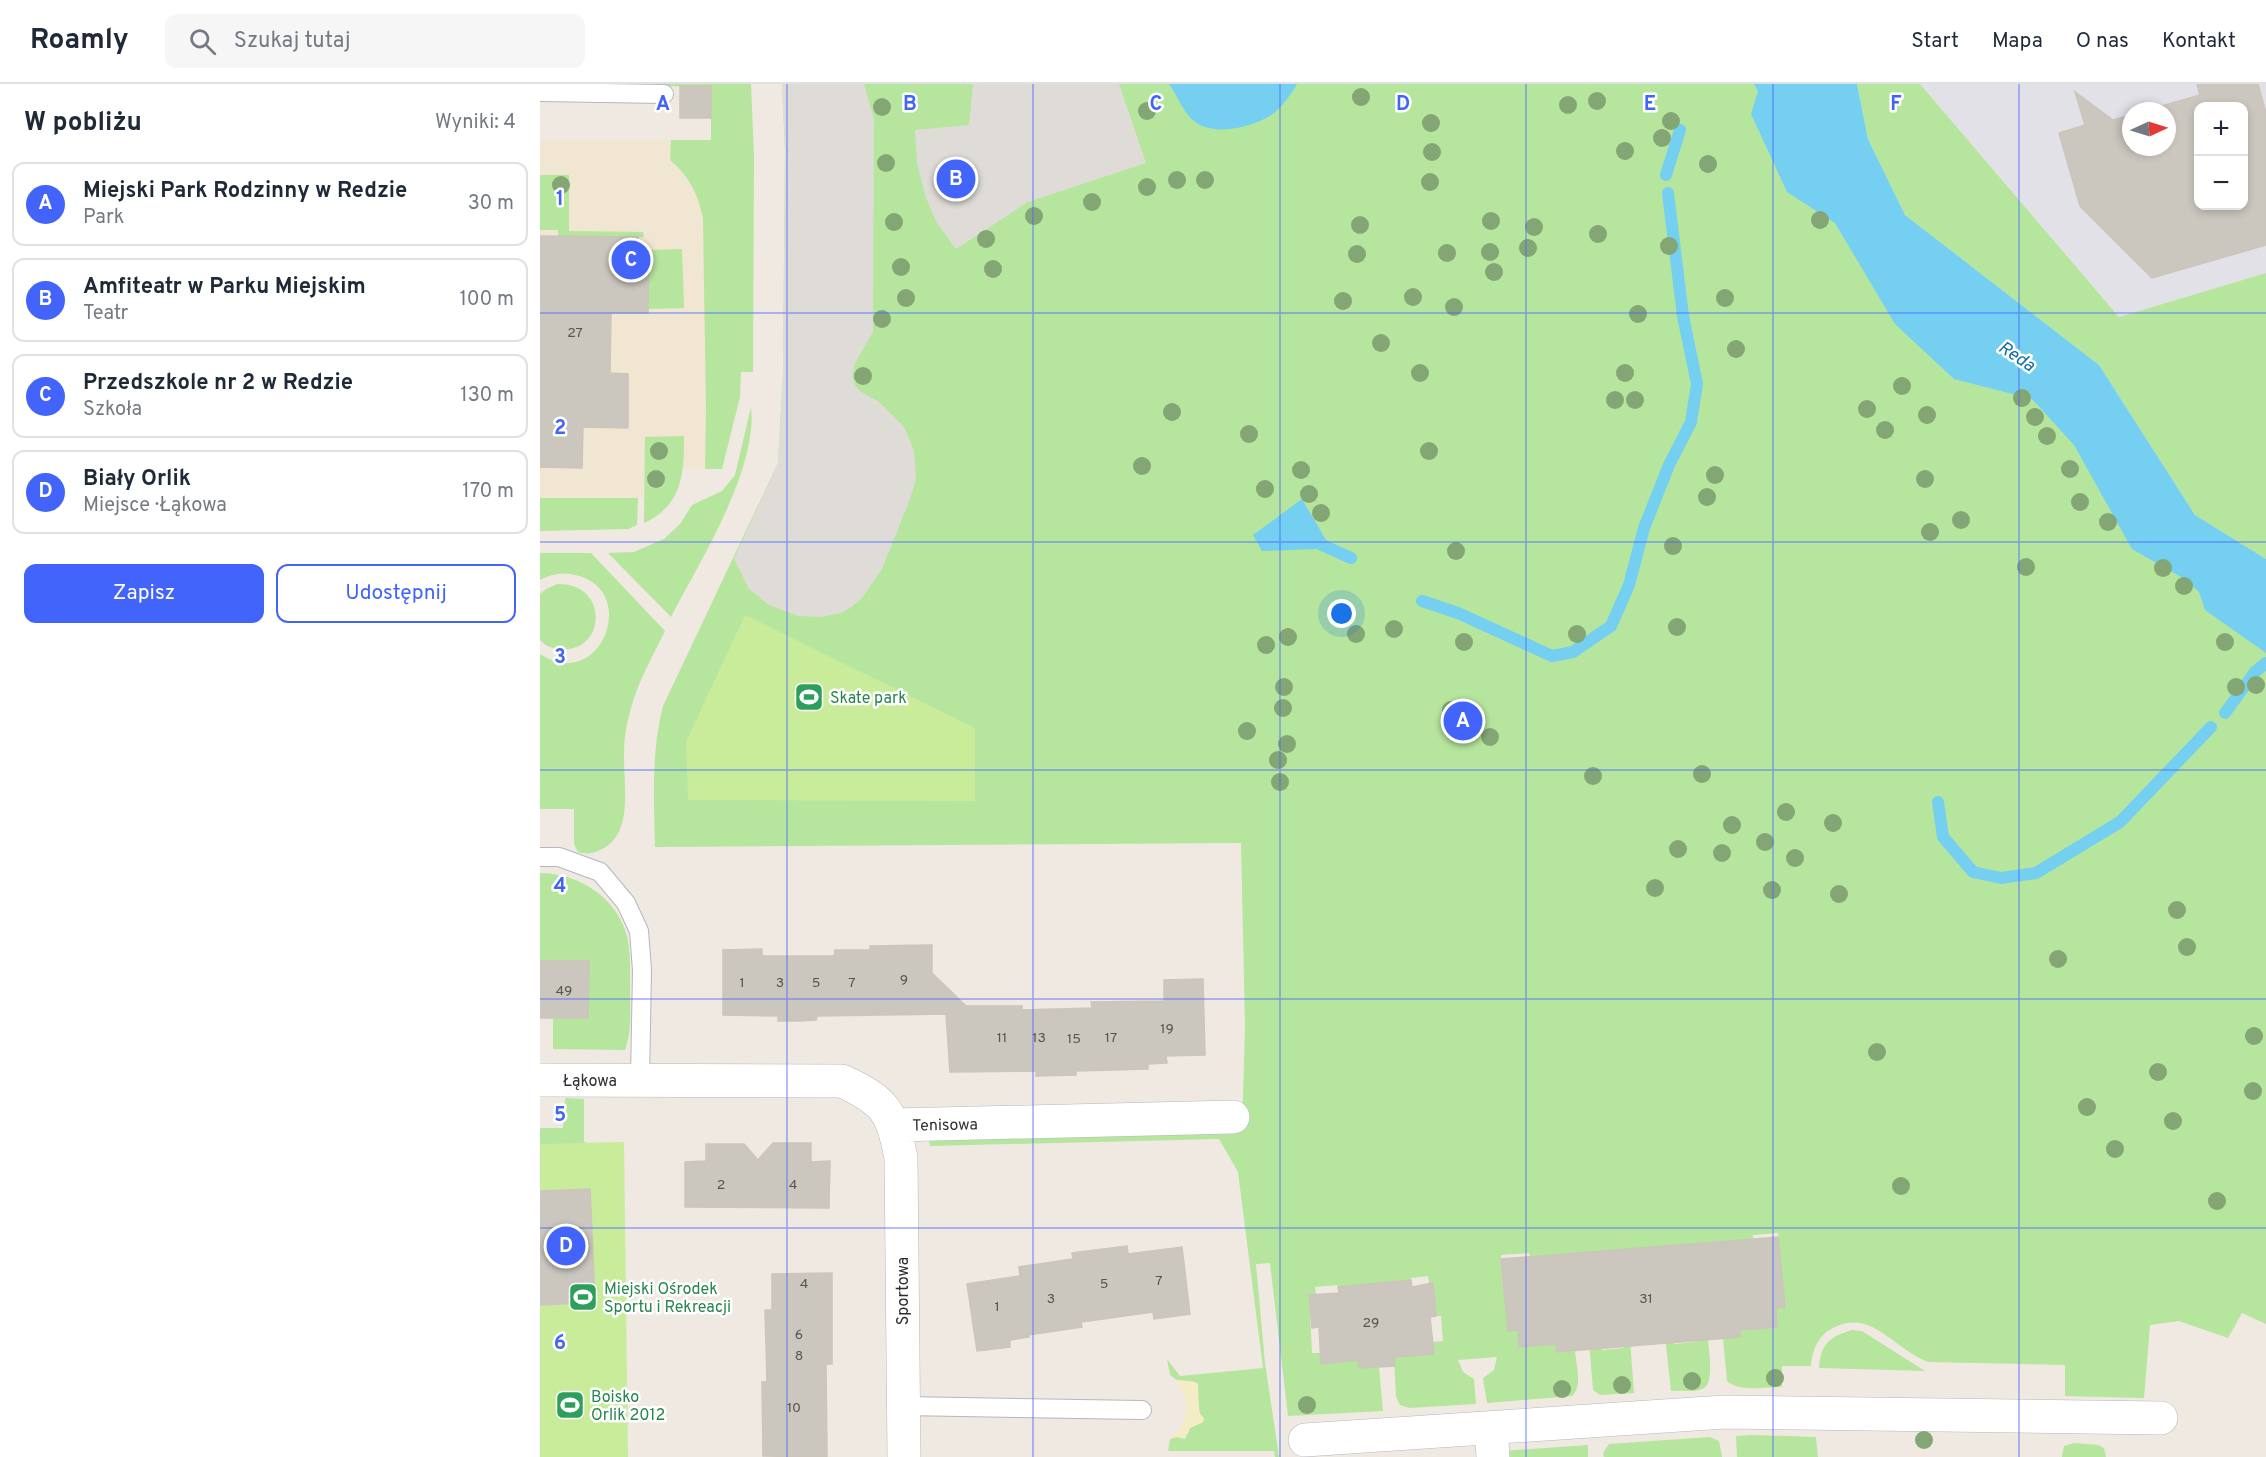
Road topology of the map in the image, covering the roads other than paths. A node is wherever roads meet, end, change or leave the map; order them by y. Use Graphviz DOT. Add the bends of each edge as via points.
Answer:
graph roads {
  1 [pos="540,92"];
  2 [pos="664,94"];
  3 [pos="540,857"];
  4 [pos="540,1080"];
  5 [pos="640,1080"];
  6 [pos="1233,1117"];
  7 [pos="895,1125"];
  8 [pos="903,1406"];
  9 [pos="1142,1410"];
  10 [pos="2160,1419"];
  11 [pos="1305,1440"];
  12 [pos="1492,1442"];
  13 [pos="904,1457"];
  1 -- 2 [label="lane"];
  3 -- 5 [label="lane" via="559,857 600,872 626,903 639,932"];
  4 -- 5 [label="street, Łąkowa"];
  5 -- 7 [label="street, Tenisowa" via="842,1081 880,1102"];
  6 -- 7 [label="street, Tenisowa"];
  7 -- 8 [label="street, Sportowa" via="902,1158"];
  8 -- 9 [label="lane"];
  8 -- 13 [label="street, Sportowa"];
  10 -- 12 [label="street" via="1724,1412"];
  11 -- 12 [label="street"];
}
